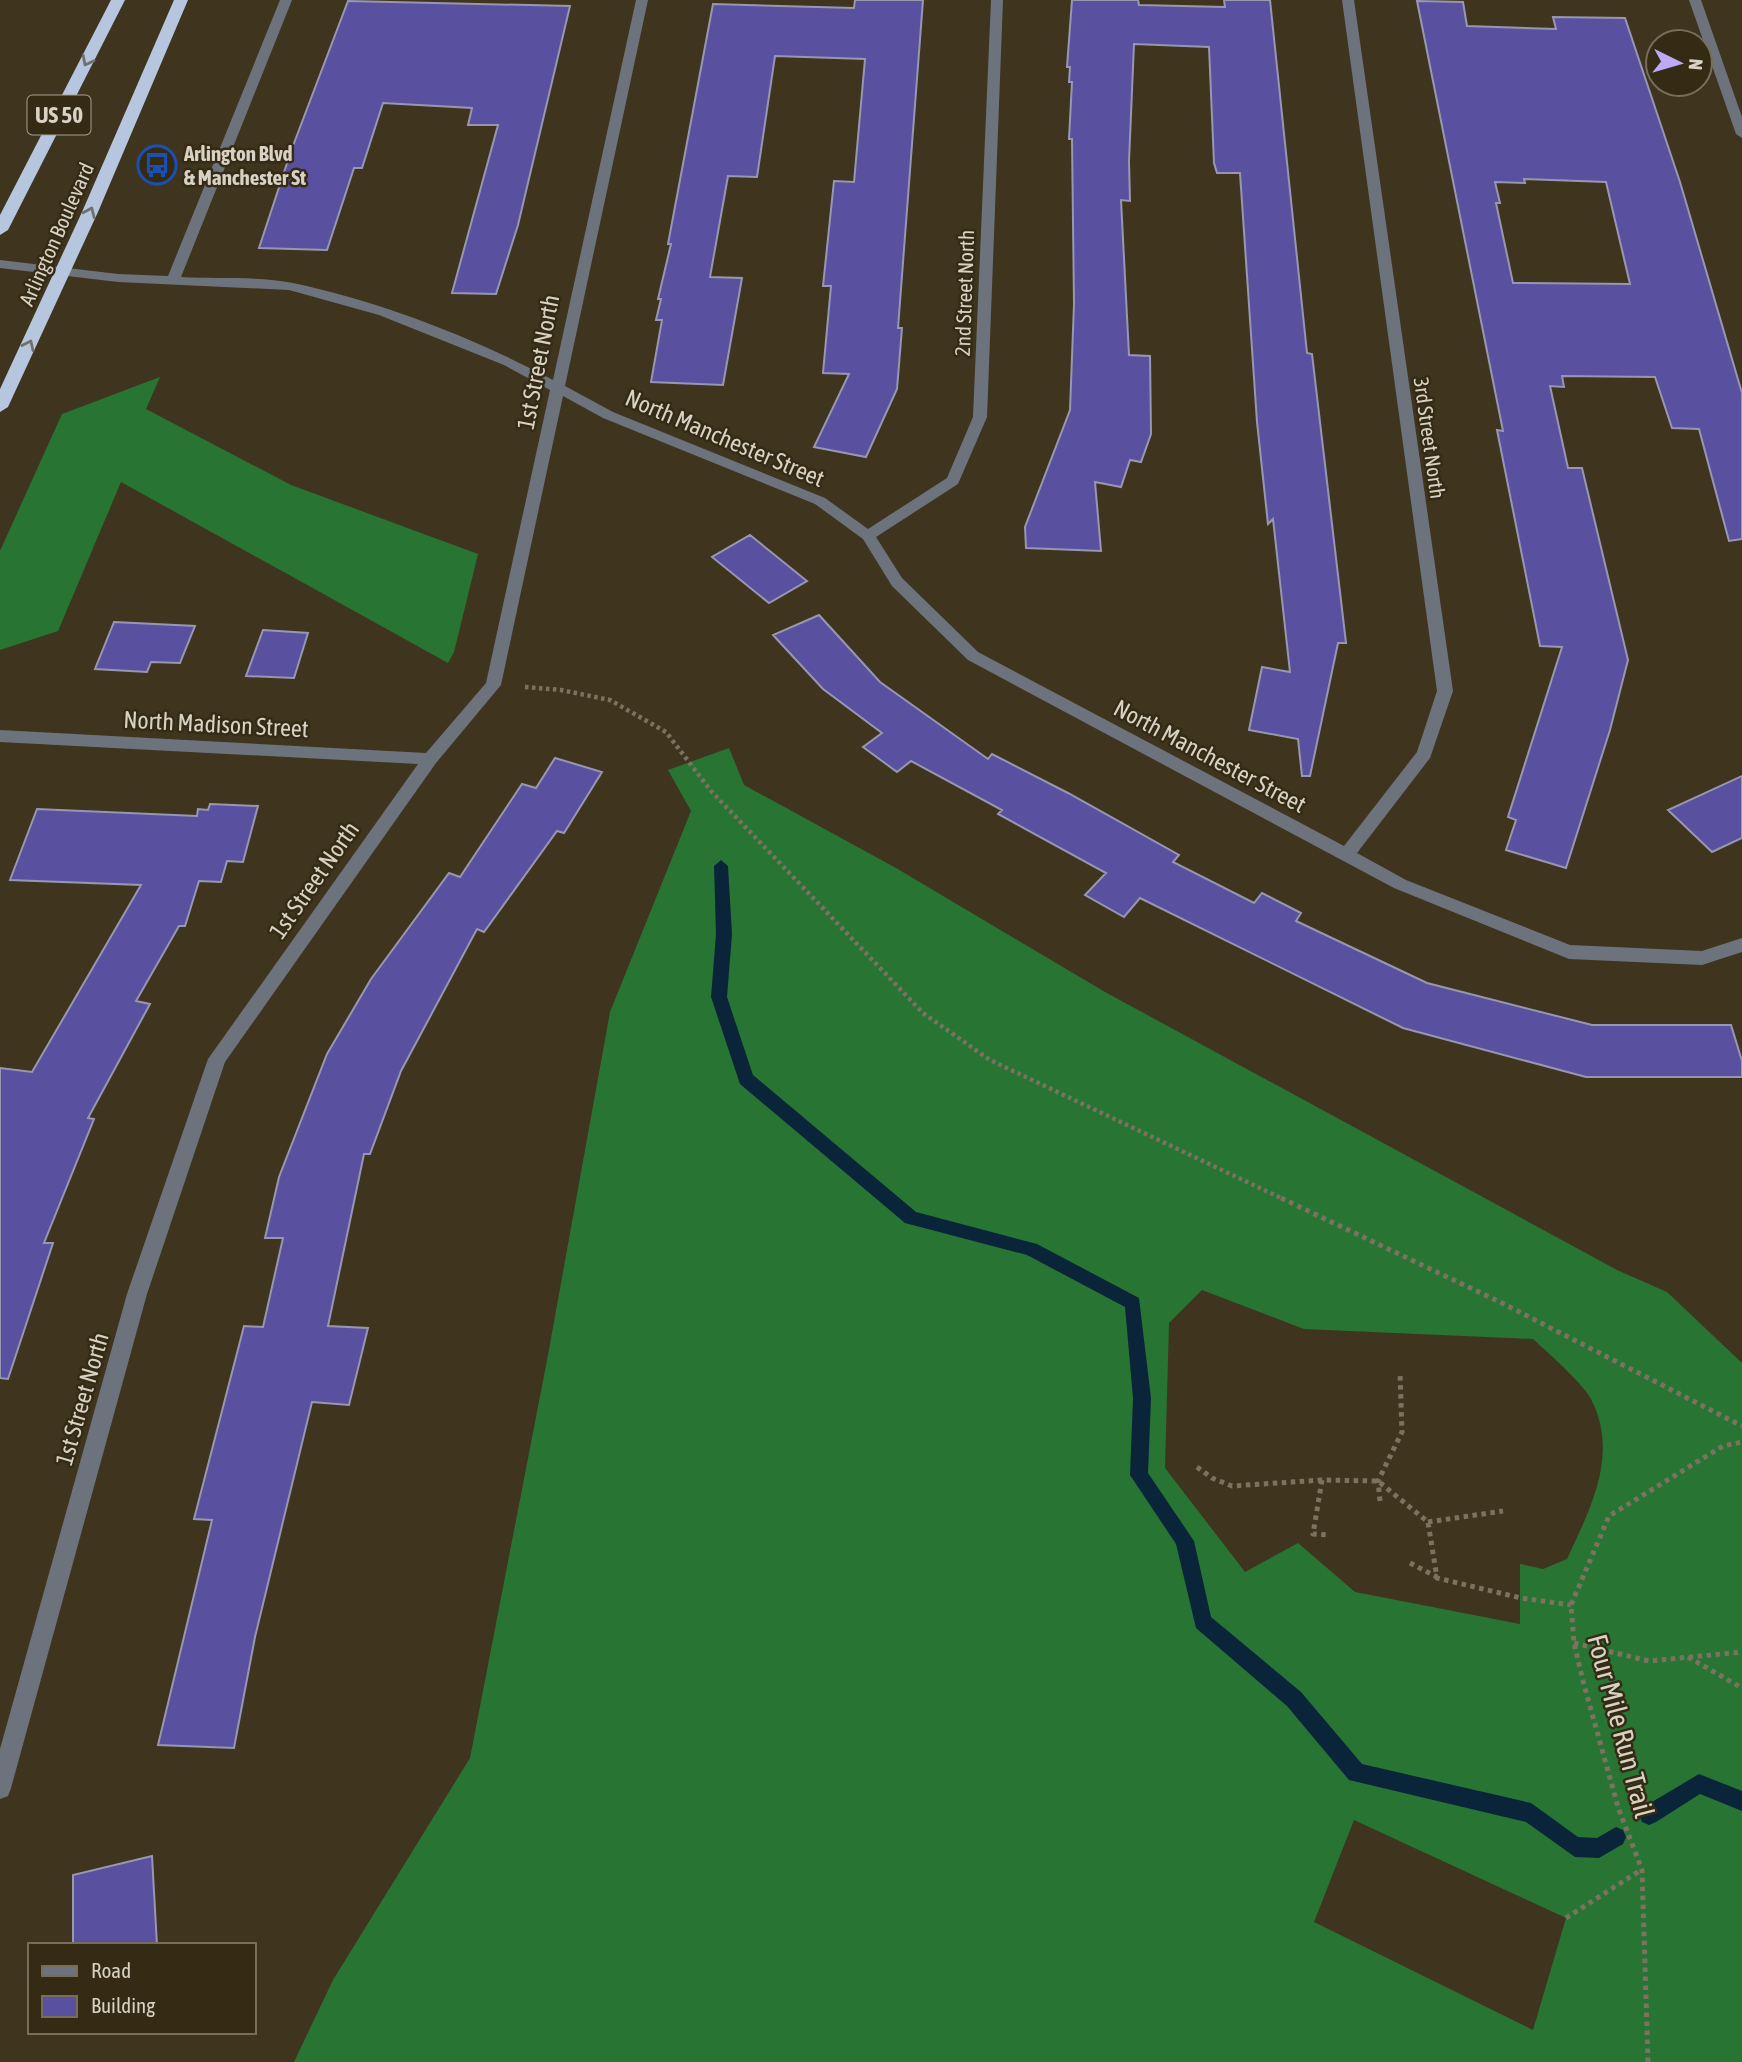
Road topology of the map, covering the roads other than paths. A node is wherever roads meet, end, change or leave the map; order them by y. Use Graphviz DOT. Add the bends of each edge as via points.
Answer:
graph roads {
  1 [pos="118,0"];
  2 [pos="181,0"];
  3 [pos="286,0"];
  4 [pos="642,0"];
  5 [pos="997,0"];
  6 [pos="1348,0"];
  7 [pos="1695,0"];
  8 [pos="1742,134"];
  9 [pos="0,230"];
  10 [pos="0,264"];
  11 [pos="62,274"];
  12 [pos="173,280"];
  13 [pos="559,387"];
  14 [pos="0,407"];
  15 [pos="868,536"];
  16 [pos="0,736"];
  17 [pos="430,759"];
  18 [pos="1347,855"];
  19 [pos="1742,945"];
  20 [pos="0,1788"];
  1 -- 9 [label="highway, Arlington Boulevard / US 50, one-way"];
  11 -- 2 [label="highway, Arlington Boulevard / US 50, one-way"];
  3 -- 12 [label="street"];
  4 -- 13 [label="street, 1st Street North"];
  5 -- 15 [label="street, 2nd Street North" via="980,417 953,481"];
  6 -- 18 [label="street, 3rd Street North" via="1445,691 1424,754"];
  7 -- 8 [label="street"];
  10 -- 11 [label="street, North Manchester Street"];
  11 -- 12 [label="street, North Manchester Street"];
  14 -- 11 [label="highway, Arlington Boulevard / US 50, one-way"];
  12 -- 13 [label="street, North Manchester Street" via="290,286 384,312"];
  13 -- 15 [label="street, North Manchester Street" via="608,415 820,501"];
  13 -- 17 [label="street, 1st Street North" via="493,685"];
  15 -- 18 [label="street, North Manchester Street" via="897,582 973,656"];
  16 -- 17 [label="street, North Madison Street"];
  17 -- 20 [label="street, 1st Street North" via="216,1059 137,1294"];
  18 -- 19 [label="street, North Manchester Street" via="1400,884 1569,952 1702,958"];
}
